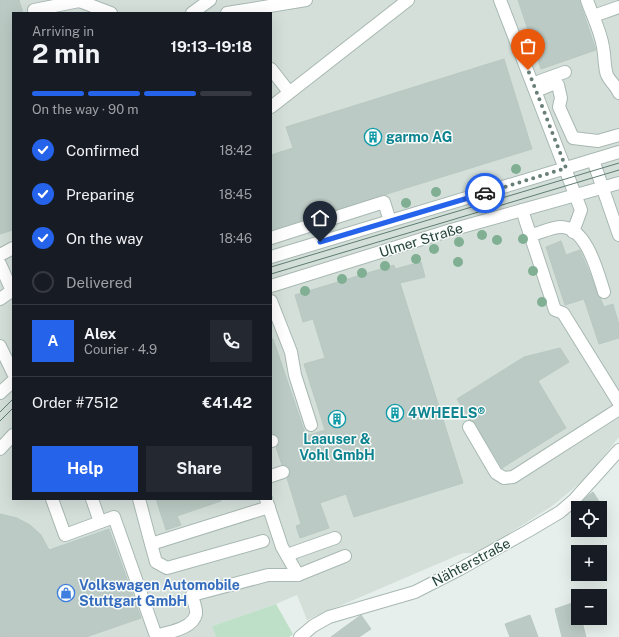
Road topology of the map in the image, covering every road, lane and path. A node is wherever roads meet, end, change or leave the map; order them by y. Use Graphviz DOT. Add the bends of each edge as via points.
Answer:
graph roads {
  1 [pos="210,0"];
  2 [pos="306,0"];
  3 [pos="408,0"];
  4 [pos="500,0"];
  5 [pos="587,0"];
  6 [pos="619,7"];
  7 [pos="33,8"];
  8 [pos="108,12"];
  9 [pos="193,12"];
  10 [pos="233,12"];
  11 [pos="599,14"];
  12 [pos="272,70"];
  13 [pos="565,72"];
  14 [pos="534,87"];
  15 [pos="289,92"];
  16 [pos="619,93"];
  17 [pos="272,105"];
  18 [pos="619,135"];
  19 [pos="619,152"];
  20 [pos="593,160"];
  21 [pos="566,168"];
  22 [pos="619,183"];
  23 [pos="602,188"];
  24 [pos="576,196"];
  25 [pos="522,210"];
  26 [pos="390,222"];
  27 [pos="573,232"];
  28 [pos="531,235"];
  29 [pos="619,235"];
  30 [pos="272,238"];
  31 [pos="12,249"];
  32 [pos="0,255"];
  33 [pos="272,257"];
  34 [pos="0,264"];
  35 [pos="272,286"];
  36 [pos="12,290"];
  37 [pos="604,292"];
  38 [pos="0,299"];
  39 [pos="272,304"];
  40 [pos="0,346"];
  41 [pos="12,370"];
  42 [pos="12,382"];
  43 [pos="0,393"];
  44 [pos="619,403"];
  45 [pos="619,409"];
  46 [pos="311,425"];
  47 [pos="469,427"];
  48 [pos="12,437"];
  49 [pos="0,449"];
  50 [pos="619,450"];
  51 [pos="283,472"];
  52 [pos="272,476"];
  53 [pos="52,500"];
  54 [pos="92,500"];
  55 [pos="139,500"];
  56 [pos="267,503"];
  57 [pos="100,522"];
  58 [pos="335,538"];
  59 [pos="262,541"];
  60 [pos="151,544"];
  61 [pos="287,555"];
  62 [pos="345,556"];
  63 [pos="298,575"];
  64 [pos="155,637"];
  65 [pos="300,637"];
  1 -- 9 [label="street"];
  2 -- 10 [label="street"];
  3 -- 15 [label="street"];
  4 -- 14 [label="street"];
  5 -- 16 [label="street" via="603,46 607,75"];
  6 -- 11 [label="street"];
  7 -- 8 [label="street" via="79,2"];
  12 -- 15 [label="street"];
  13 -- 14 [label="street"];
  14 -- 18 [label="street" via="558,85 561,98 559,107 573,138 598,141"];
  14 -- 21 [label="street"];
  15 -- 17 [label="street"];
  19 -- 20 [label="street, Ulmer Straße"];
  20 -- 21 [label="street, Ulmer Straße"];
  20 -- 23 [label="street"];
  21 -- 24 [label="street"];
  21 -- 26 [label="street, Ulmer Straße"];
  22 -- 23 [label="street, Ulmer Straße"];
  23 -- 24 [label="street, Ulmer Straße"];
  23 -- 29 [label="street"];
  24 -- 25 [label="street, Ulmer Straße"];
  24 -- 27 [label="street" via="582,210"];
  25 -- 28 [label="street"];
  25 -- 35 [label="street, Ulmer Straße"];
  26 -- 30 [label="street" via="384,202"];
  26 -- 33 [label="street, Ulmer Straße"];
  27 -- 28 [label="street" via="562,227"];
  27 -- 37 [label="street" via="589,248"];
  28 -- 44 [label="street" via="555,310 563,313"];
  31 -- 32 [label="street"];
  34 -- 36 [label="street"];
  36 -- 38 [label="street"];
  39 -- 46 [label="street" via="291,352 294,375"];
  40 -- 41 [label="street"];
  42 -- 43 [label="street"];
  45 -- 47 [label="street" via="513,477 504,478 496,473"];
  48 -- 49 [label="street"];
  50 -- 65 [label="street, Nähterstraße" via="574,500 560,512 528,531 415,592 329,616"];
  51 -- 52 [label="street"];
  53 -- 57 [label="street" via="65,535"];
  54 -- 57 [label="street"];
  55 -- 60 [label="street"];
  56 -- 60 [label="street"];
  56 -- 61 [label="street"];
  57 -- 64 [label="street" via="114,517"];
  58 -- 61 [label="street"];
  59 -- 60 [label="street" via="167,568 156,562"];
  61 -- 63 [label="street"];
  62 -- 63 [label="street"];
  63 -- 64 [label="street" via="268,575 192,595 196,613 194,620 188,626"];
}
